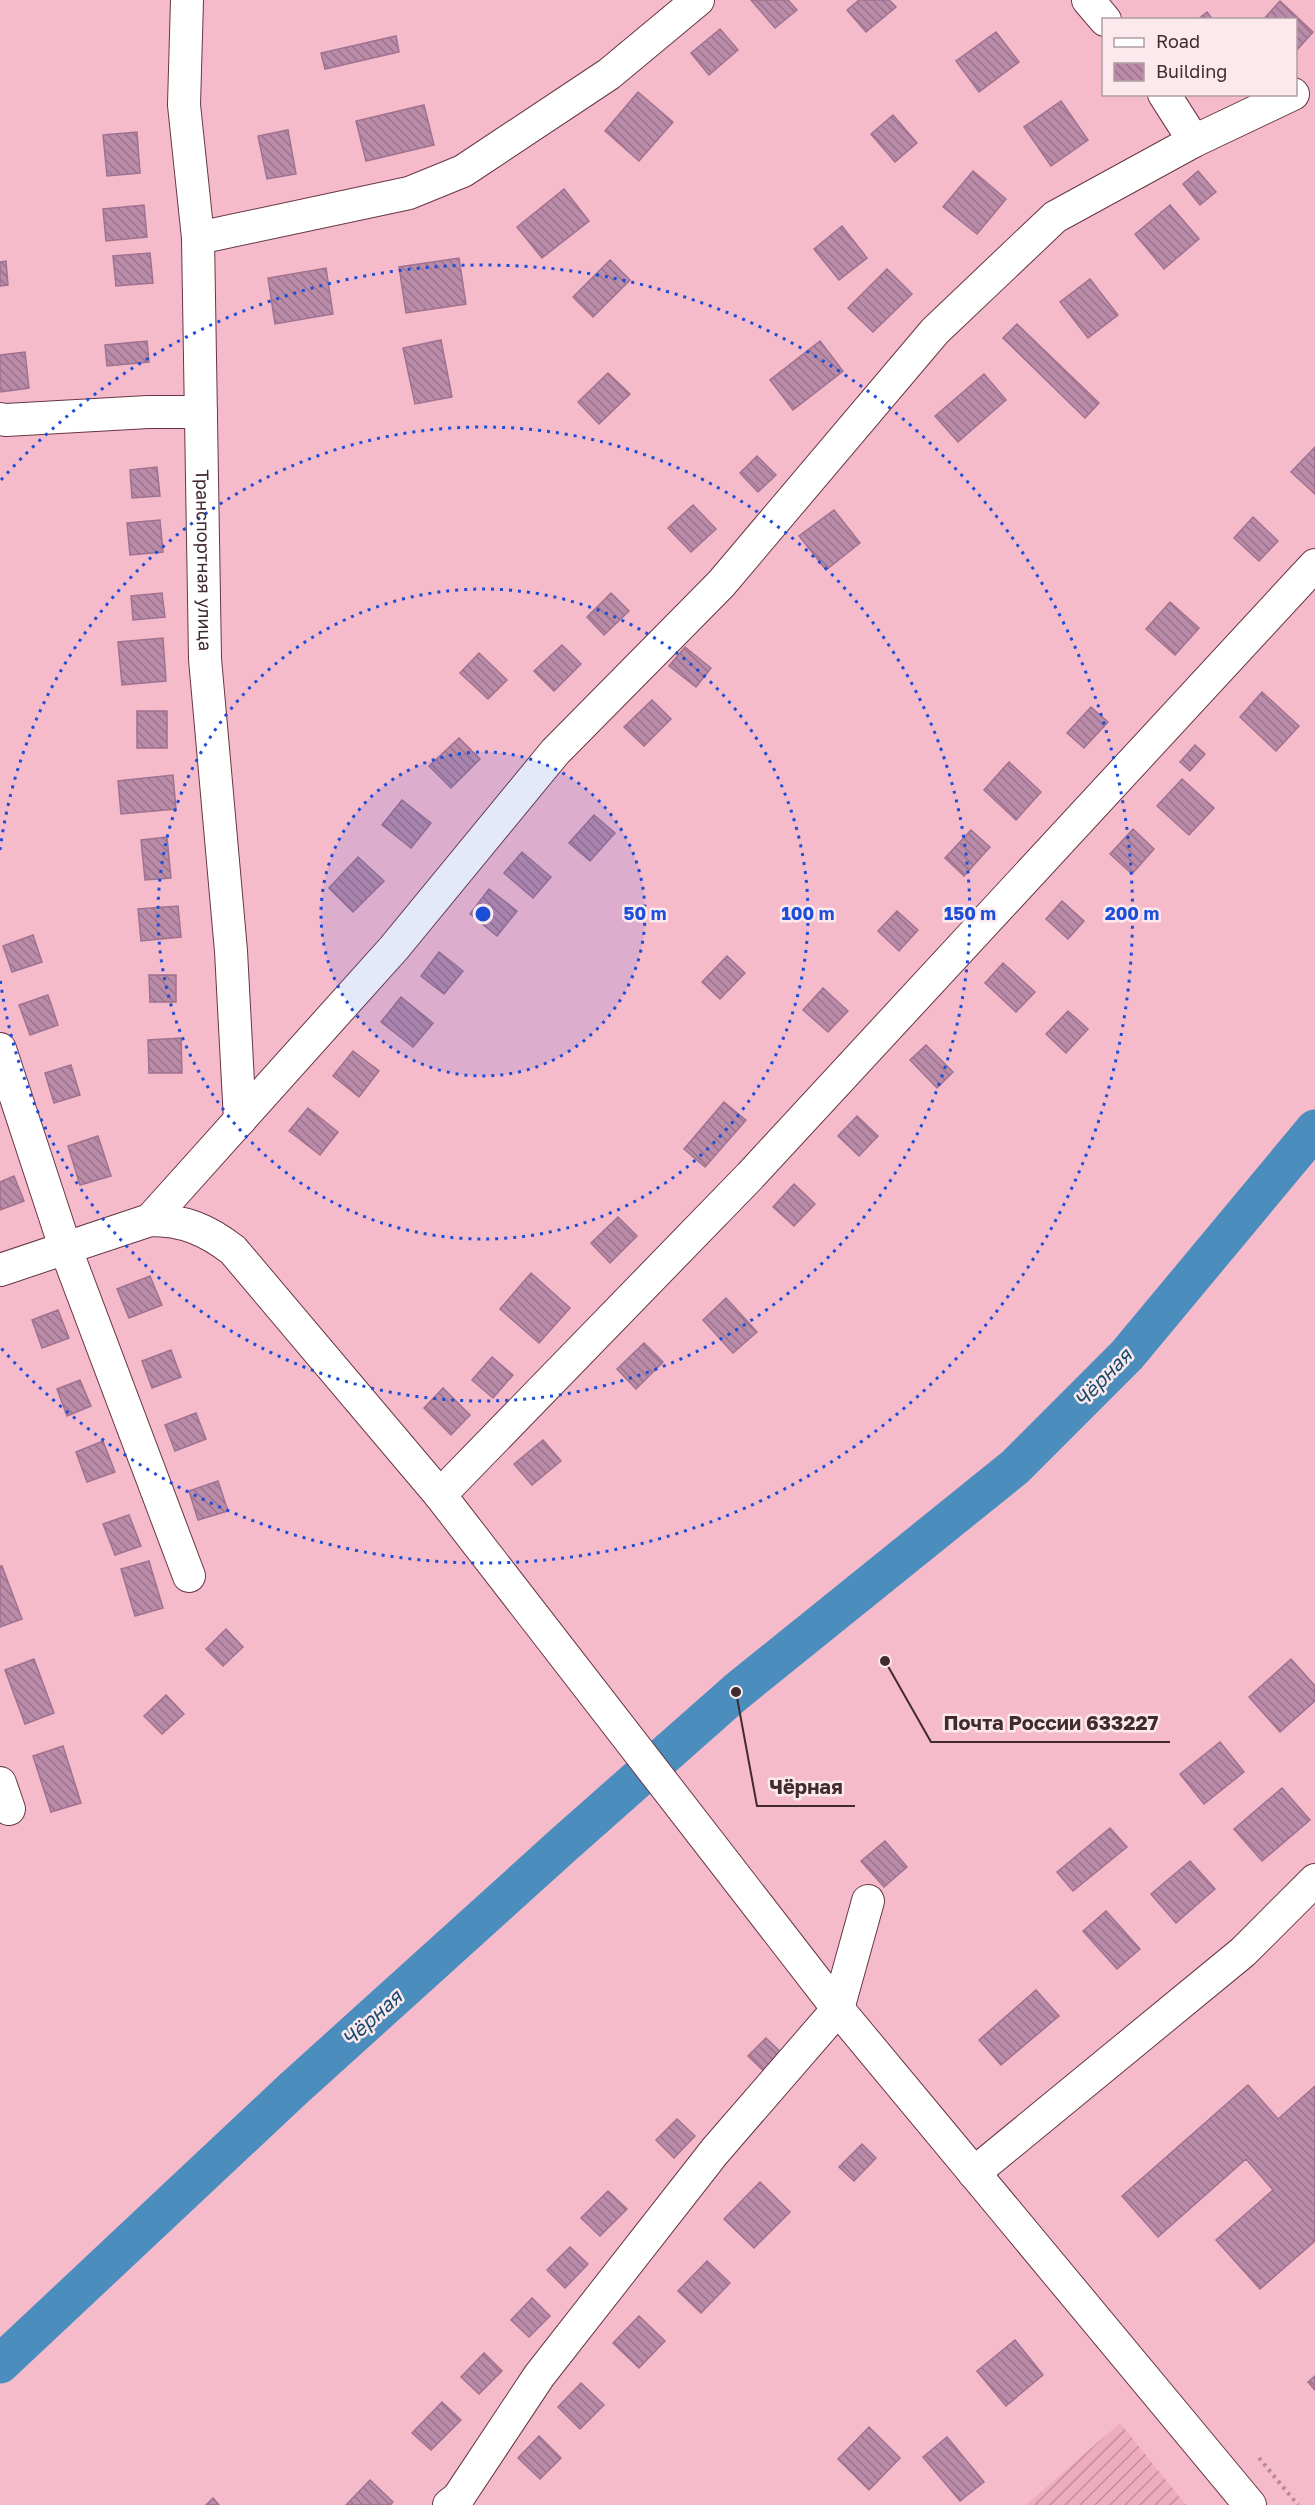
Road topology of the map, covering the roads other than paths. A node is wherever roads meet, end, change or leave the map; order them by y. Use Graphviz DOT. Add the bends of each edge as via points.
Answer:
graph roads {
  1 [pos="187,0"];
  2 [pos="698,0"];
  3 [pos="1088,0"];
  4 [pos="1103,18"];
  5 [pos="1315,84"];
  6 [pos="1297,93"];
  7 [pos="1165,96"];
  8 [pos="1290,96"];
  9 [pos="1194,141"];
  10 [pos="198,238"];
  11 [pos="201,412"];
  12 [pos="0,418"];
  13 [pos="1315,565"];
  14 [pos="0,1049"];
  15 [pos="240,1120"];
  16 [pos="150,1220"];
  17 [pos="64,1247"];
  18 [pos="0,1270"];
  19 [pos="440,1494"];
  20 [pos="189,1576"];
  21 [pos="1315,1880"];
  22 [pos="868,1901"];
  23 [pos="838,2009"];
  24 [pos="974,2174"];
  25 [pos="449,2505"];
  26 [pos="1250,2505"];
  1 -- 10 [label="street, Транспортная улица" via="184,105"];
  2 -- 10 [label="street" via="609,74 463,171 409,193"];
  3 -- 4 [label="street"];
  5 -- 6 [label="street"];
  7 -- 9 [label="street"];
  8 -- 9 [label="street"];
  9 -- 15 [label="street" via="1055,217 936,331 721,584 555,752 394,948"];
  10 -- 11 [label="street, Транспортная улица"];
  11 -- 12 [label="street"];
  11 -- 15 [label="street, Транспортная улица" via="205,659 231,951"];
  13 -- 19 [label="street" via="750,1176"];
  14 -- 17 [label="street"];
  15 -- 16 [label="street"];
  16 -- 17 [label="street"];
  16 -- 19 [label="street" via="195,1226 233,1250"];
  17 -- 18 [label="street"];
  17 -- 20 [label="street"];
  19 -- 23 [label="street"];
  21 -- 24 [label="street" via="1243,1952"];
  22 -- 23 [label="street"];
  23 -- 24 [label="street"];
  23 -- 25 [label="street" via="716,2151 539,2376 458,2498"];
  24 -- 26 [label="street"];
}
